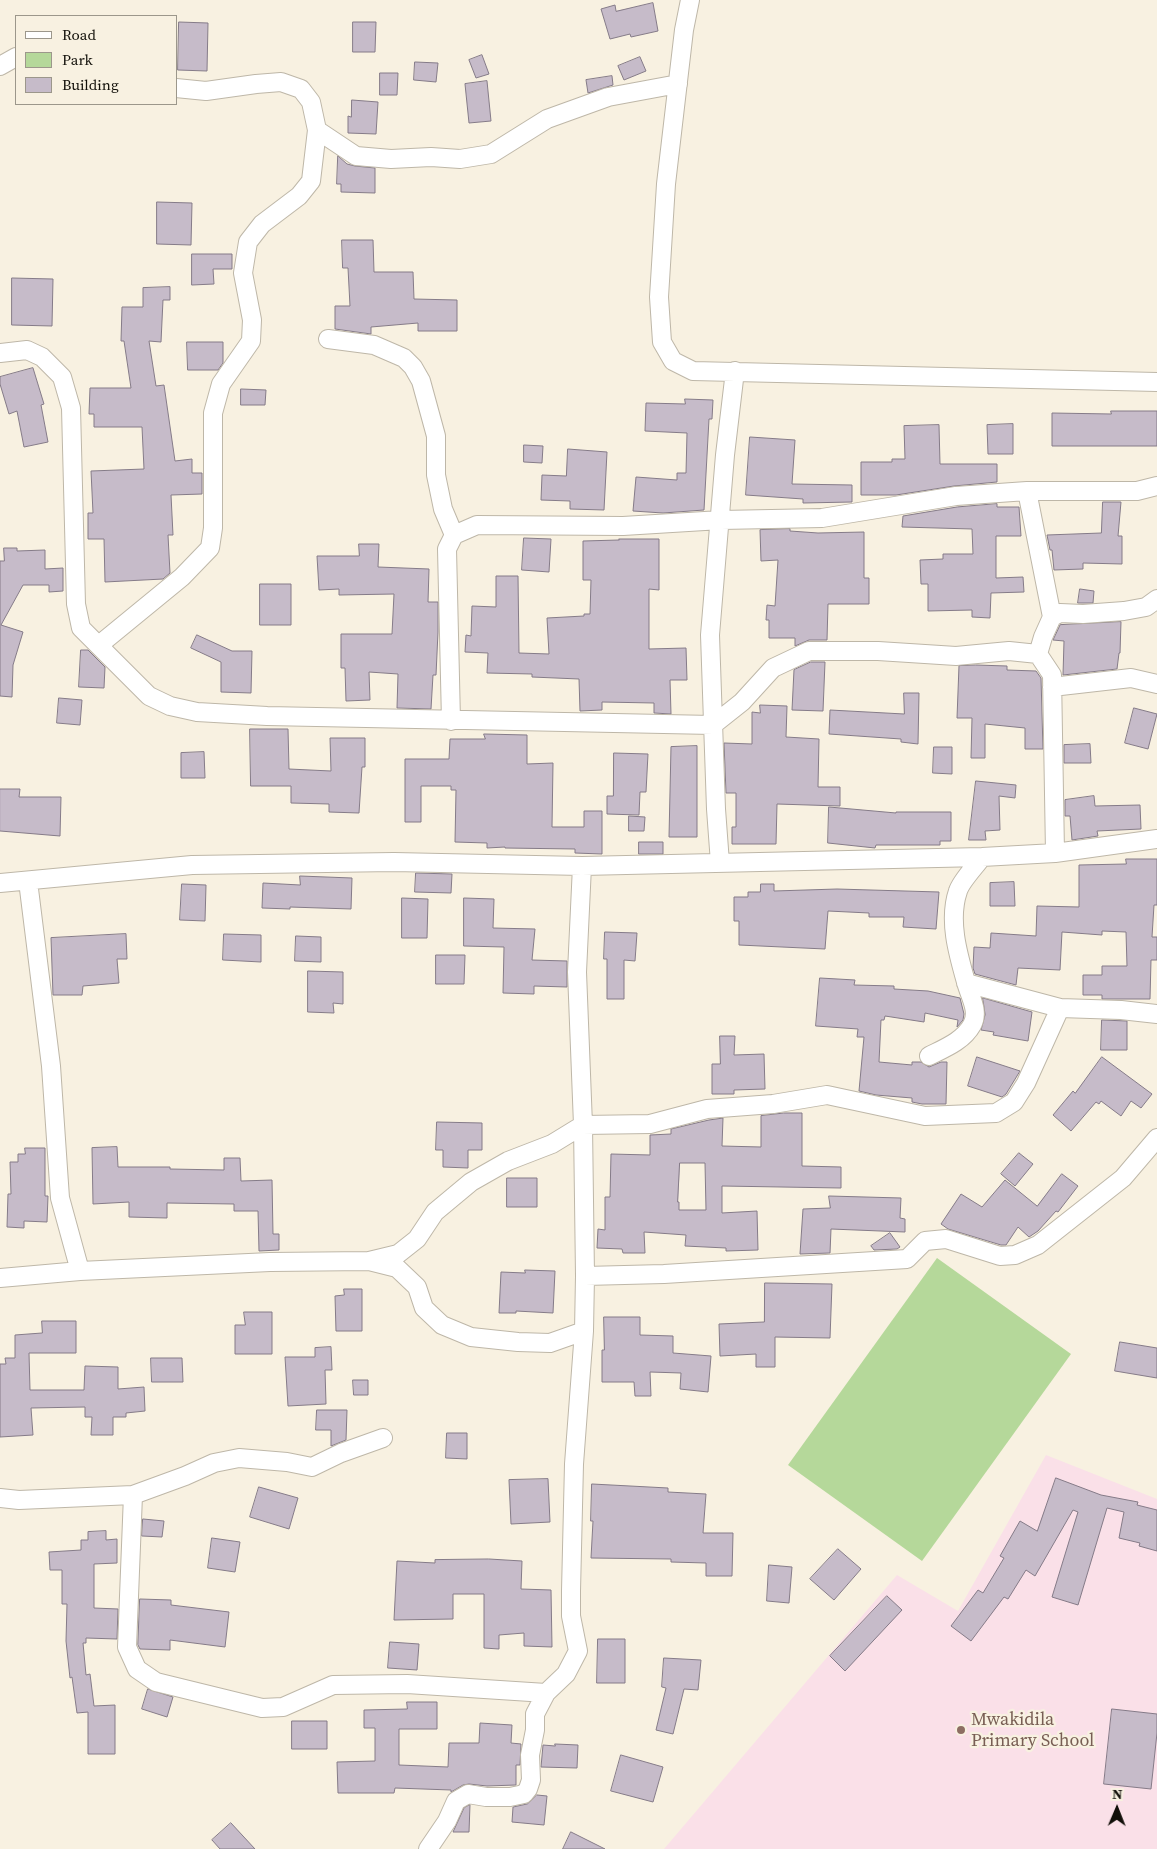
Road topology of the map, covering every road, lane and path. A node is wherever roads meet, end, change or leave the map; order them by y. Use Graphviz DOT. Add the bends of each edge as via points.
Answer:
graph roads {
  1 [pos="690,0"];
  2 [pos="15,58"];
  3 [pos="0,66"];
  4 [pos="678,84"];
  5 [pos="178,88"];
  6 [pos="317,130"];
  7 [pos="328,338"];
  8 [pos="0,353"];
  9 [pos="735,372"];
  10 [pos="1157,382"];
  11 [pos="1157,486"];
  12 [pos="1028,491"];
  13 [pos="721,520"];
  14 [pos="454,535"];
  15 [pos="1157,598"];
  16 [pos="1052,617"];
  17 [pos="99,645"];
  18 [pos="1038,654"];
  19 [pos="1157,684"];
  20 [pos="1052,687"];
  21 [pos="452,721"];
  22 [pos="713,726"];
  23 [pos="1157,839"];
  24 [pos="1055,853"];
  25 [pos="982,857"];
  26 [pos="720,862"];
  27 [pos="582,866"];
  28 [pos="28,881"];
  29 [pos="0,883"];
  30 [pos="966,983"];
  31 [pos="1060,1008"];
  32 [pos="1157,1014"];
  33 [pos="929,1056"];
  34 [pos="583,1125"];
  35 [pos="1157,1138"];
  36 [pos="370,1261"];
  37 [pos="80,1270"];
  38 [pos="585,1276"];
  39 [pos="0,1278"];
  40 [pos="584,1331"];
  41 [pos="383,1438"];
  42 [pos="133,1495"];
  43 [pos="0,1498"];
  44 [pos="546,1693"];
  45 [pos="428,1849"];
  1 -- 4 [label="street"];
  2 -- 3 [label="street"];
  4 -- 6 [label="street" via="608,97 547,119 491,154 460,159 356,156"];
  4 -- 9 [label="street" via="665,194 660,297 662,342 673,360 693,371"];
  5 -- 6 [label="street" via="206,91 281,82 301,90 311,102"];
  6 -- 17 [label="street" via="311,180 299,196 262,224 248,242 243,273 252,320 251,341 221,384 213,412 213,528 210,548 182,577"];
  7 -- 14 [label="street" via="374,345 404,358 413,367 421,380 436,436 436,475 443,509"];
  8 -- 17 [label="street" via="27,350 42,356 62,376 71,408 76,604 82,628"];
  9 -- 10 [label="street"];
  9 -- 13 [label="street"];
  11 -- 12 [label="street" via="1137,491"];
  12 -- 13 [label="street" via="956,496 822,518"];
  12 -- 16 [label="street"];
  13 -- 14 [label="street" via="623,526 477,526"];
  13 -- 22 [label="street" via="710,635"];
  14 -- 21 [label="street" via="447,549"];
  15 -- 16 [label="street" via="1146,607 1083,614 1060,613"];
  16 -- 18 [label="street"];
  17 -- 21 [label="street" via="149,696 170,706 197,712"];
  18 -- 20 [label="street" via="1052,675"];
  18 -- 22 [label="street" via="1009,651 956,656 809,651 773,668 742,702"];
  19 -- 20 [label="street" via="1130,678"];
  20 -- 24 [label="street"];
  21 -- 22 [label="street"];
  22 -- 26 [label="street"];
  23 -- 24 [label="street"];
  24 -- 25 [label="street"];
  25 -- 26 [label="street"];
  25 -- 30 [label="street" via="958,890 954,911 955,933"];
  26 -- 27 [label="street"];
  27 -- 28 [label="street" via="394,862 192,865"];
  27 -- 34 [label="street" via="577,972"];
  28 -- 29 [label="street"];
  28 -- 37 [label="street" via="51,1066 60,1198"];
  30 -- 31 [label="street"];
  30 -- 33 [label="street" via="975,1006 973,1024 961,1038"];
  31 -- 32 [label="street"];
  31 -- 34 [label="street" via="1018,1096 996,1113 925,1116 827,1095 773,1104 707,1109 650,1124"];
  34 -- 36 [label="street" via="552,1144 508,1161 471,1182 435,1212 417,1239 398,1254"];
  34 -- 38 [label="street"];
  35 -- 38 [label="street" via="1123,1178 1038,1245 1015,1255 1000,1256 946,1238 925,1241 908,1259"];
  36 -- 37 [label="street"];
  36 -- 40 [label="street" via="397,1268 417,1287 424,1308 430,1314 442,1325 471,1337 550,1343"];
  37 -- 39 [label="street"];
  38 -- 40 [label="street"];
  40 -- 44 [label="street" via="573,1493 572,1616 578,1651 566,1674"];
  41 -- 42 [label="street" via="312,1466 239,1458 214,1463"];
  42 -- 43 [label="street"];
  42 -- 44 [label="street" via="127,1647 137,1669 156,1682 262,1708 283,1706 333,1685 406,1684"];
  44 -- 45 [label="street" via="535,1714 530,1755 531,1780 524,1794 510,1798 468,1794 456,1801"];
}
